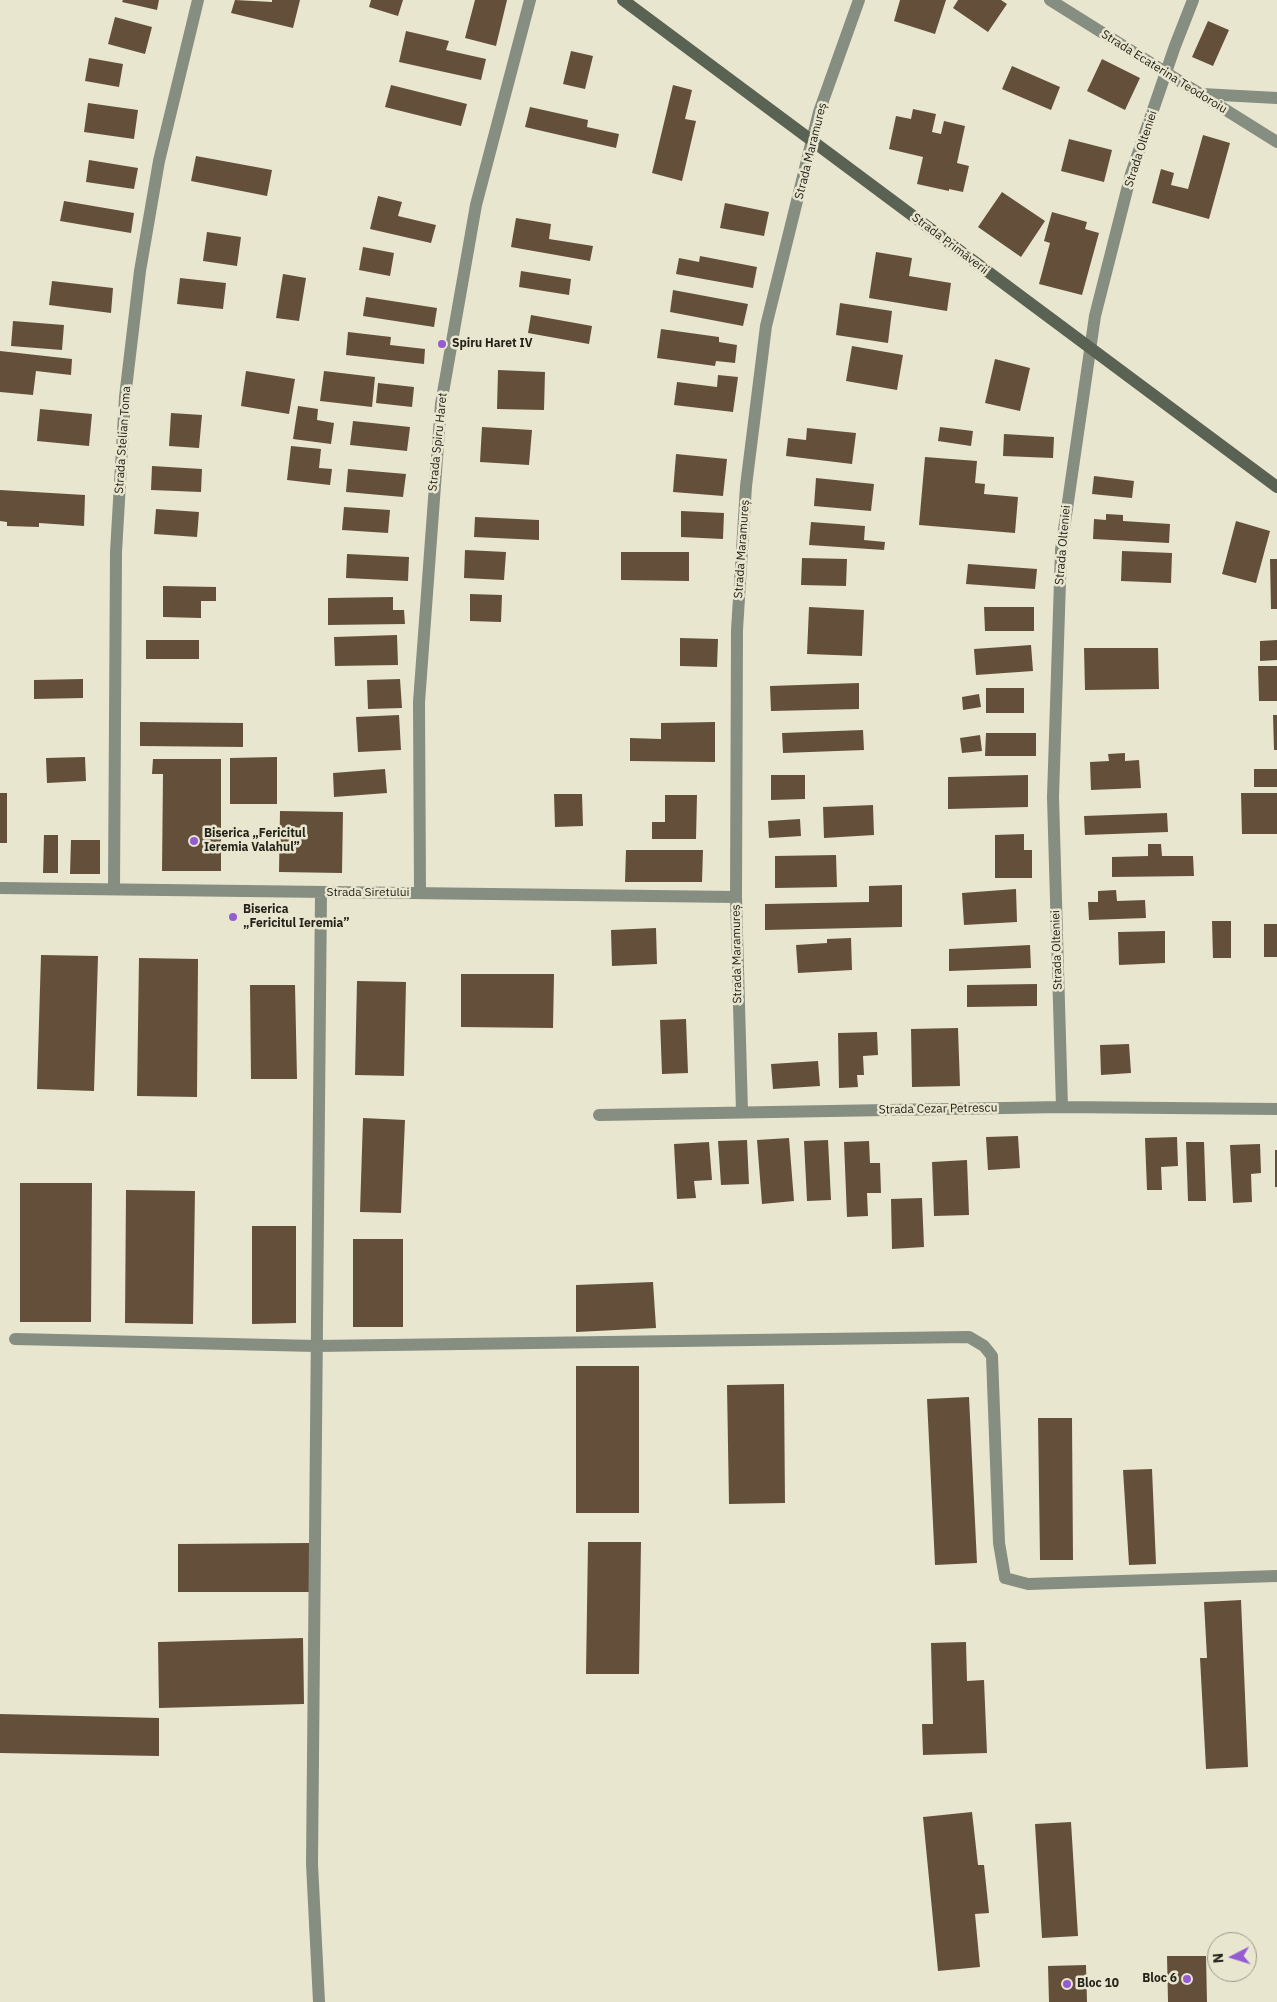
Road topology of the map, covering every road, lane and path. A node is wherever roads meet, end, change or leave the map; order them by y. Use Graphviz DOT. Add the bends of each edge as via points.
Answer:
graph roads {
  1 [pos="198,0"];
  2 [pos="530,0"];
  3 [pos="623,0"];
  4 [pos="859,0"];
  5 [pos="1050,0"];
  6 [pos="1193,0"];
  7 [pos="1166,74"];
  8 [pos="1200,94"];
  9 [pos="1277,98"];
  10 [pos="812,140"];
  11 [pos="1277,142"];
  12 [pos="1090,349"];
  13 [pos="1277,487"];
  14 [pos="0,888"];
  15 [pos="114,888"];
  16 [pos="322,892"];
  17 [pos="420,893"];
  18 [pos="736,897"];
  19 [pos="1062,1107"];
  20 [pos="1277,1109"];
  21 [pos="742,1112"];
  22 [pos="599,1115"];
  23 [pos="15,1339"];
  24 [pos="316,1346"];
  25 [pos="1277,1576"];
  26 [pos="319,2002"];
  1 -- 15 [label="street, Strada Stelian Toma" via="159,161 140,271 125,397 116,552"];
  2 -- 17 [label="street, Strada Spiru Haret" via="476,205 441,404 419,702"];
  3 -- 10 [label="main road, Strada Primăverii"];
  4 -- 10 [label="street, Strada Maramureș"];
  5 -- 7 [label="street, Strada Ecaterina Teodoroiu"];
  6 -- 7 [label="street, Strada Olteniei"];
  7 -- 8 [label="street, Strada Ecaterina Teodoroiu"];
  7 -- 12 [label="street, Strada Olteniei" via="1131,174 1095,316"];
  8 -- 9 [label="street"];
  8 -- 11 [label="street, Strada Ecaterina Teodoroiu"];
  10 -- 12 [label="main road, Strada Primăverii"];
  10 -- 18 [label="street, Strada Maramureș" via="766,326 746,486 737,630"];
  12 -- 13 [label="main road, Strada Primăverii"];
  12 -- 19 [label="street, Strada Olteniei" via="1060,560 1053,797"];
  14 -- 15 [label="street, Strada Siretului"];
  15 -- 16 [label="street, Strada Siretului"];
  16 -- 17 [label="street, Strada Siretului"];
  16 -- 24 [label="street"];
  17 -- 18 [label="street, Strada Siretului"];
  18 -- 21 [label="street, Strada Maramureș"];
  19 -- 20 [label="street, Strada Cezar Petrescu"];
  19 -- 21 [label="street, Strada Cezar Petrescu"];
  21 -- 22 [label="street, Strada Cezar Petrescu"];
  23 -- 24 [label="street"];
  24 -- 25 [label="street" via="968,1337 984,1346 992,1356 999,1543 1005,1578 1028,1584"];
  24 -- 26 [label="street" via="312,1864"];
}
